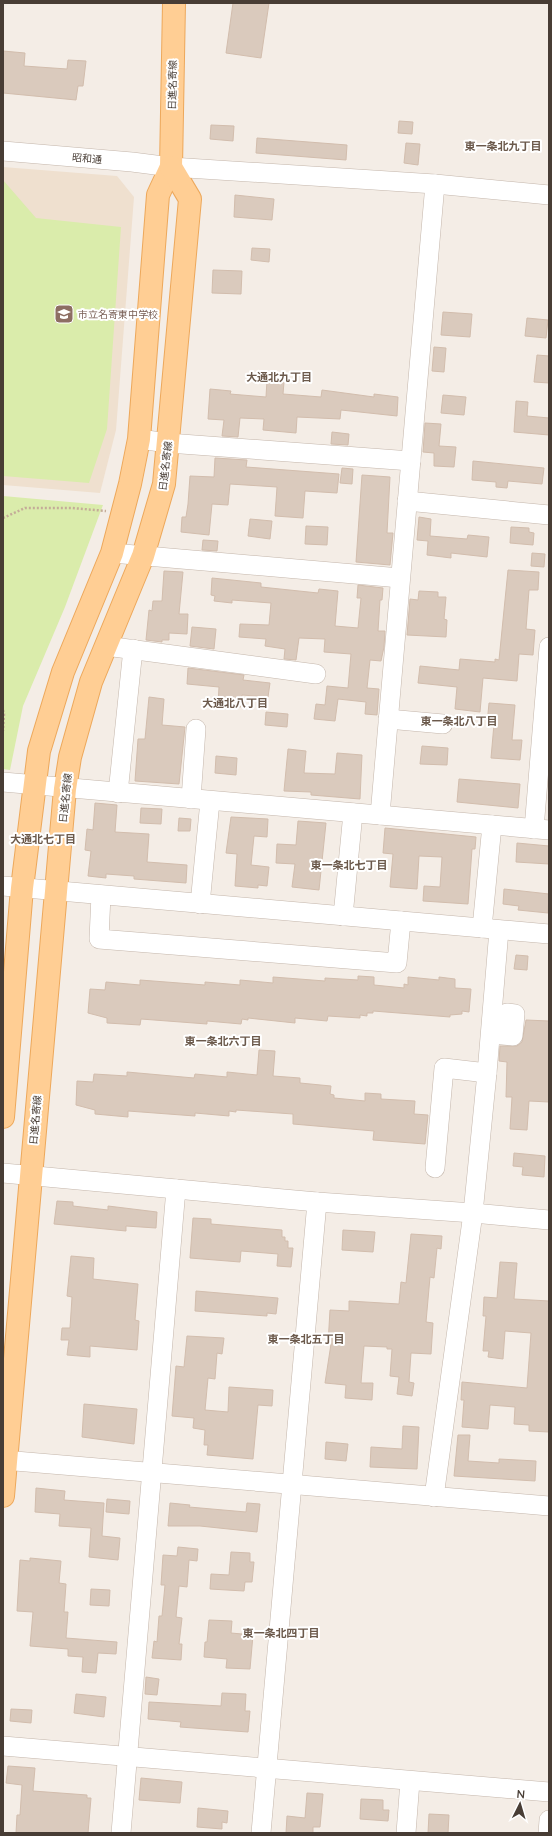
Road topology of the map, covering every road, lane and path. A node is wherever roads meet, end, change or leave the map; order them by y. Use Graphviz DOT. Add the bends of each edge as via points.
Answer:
graph roads {
  1 [pos="174,3"];
  2 [pos="3,151"];
  3 [pos="171,167"];
  4 [pos="435,184"];
  5 [pos="549,195"];
  6 [pos="139,439"];
  7 [pos="168,443"];
  8 [pos="411,461"];
  9 [pos="407,501"];
  10 [pos="106,511"];
  11 [pos="549,515"];
  12 [pos="3,518"];
  13 [pos="112,553"];
  14 [pos="144,556"];
  15 [pos="400,578"];
  16 [pos="106,646"];
  17 [pos="549,647"];
  18 [pos="133,649"];
  19 [pos="316,674"];
  20 [pos="546,706"];
  21 [pos="3,710"];
  22 [pos="388,719"];
  23 [pos="443,724"];
  24 [pos="196,729"];
  25 [pos="3,731"];
  26 [pos="3,782"];
  27 [pos="34,785"];
  28 [pos="65,789"];
  29 [pos="118,793"];
  30 [pos="191,799"];
  31 [pos="210,801"];
  32 [pos="353,813"];
  33 [pos="380,815"];
  34 [pos="492,825"];
  35 [pos="542,829"];
  36 [pos="13,887"];
  37 [pos="56,890"];
  38 [pos="102,895"];
  39 [pos="200,904"];
  40 [pos="343,916"];
  41 [pos="401,921"];
  42 [pos="490,929"];
  43 [pos="549,934"];
  44 [pos="487,1073"];
  45 [pos="3,1117"];
  46 [pos="435,1168"];
  47 [pos="3,1173"];
  48 [pos="31,1176"];
  49 [pos="176,1189"];
  50 [pos="317,1202"];
  51 [pos="473,1213"];
  52 [pos="549,1220"];
  53 [pos="5,1460"];
  54 [pos="152,1472"];
  55 [pos="293,1484"];
  56 [pos="3,1496"];
  57 [pos="434,1497"];
  58 [pos="549,1506"];
  59 [pos="3,1746"];
  60 [pos="127,1757"];
  61 [pos="266,1769"];
  62 [pos="410,1781"];
  63 [pos="549,1792"];
  64 [pos="549,1820"];
  65 [pos="121,1833"];
  66 [pos="262,1833"];
  67 [pos="406,1833"];
  68 [pos="548,1833"];
  1 -- 3 [label="main road, 日進名寄線"];
  2 -- 3 [label="street, 昭和通"];
  3 -- 4 [label="street, 昭和通"];
  3 -- 6 [label="main road, 日進名寄線" via="158,195"];
  3 -- 7 [label="main road, 日進名寄線" via="190,199"];
  4 -- 5 [label="street, 昭和通"];
  4 -- 8 [label="street"];
  6 -- 7 [label="street"];
  6 -- 13 [label="main road, 日進名寄線"];
  7 -- 8 [label="street"];
  7 -- 14 [label="main road, 日進名寄線" via="164,484"];
  8 -- 9 [label="street"];
  9 -- 11 [label="street"];
  9 -- 15 [label="street"];
  10 -- 12 [label="path" via="25,508"];
  13 -- 14 [label="street"];
  13 -- 27 [label="main road, 日進名寄線" via="63,672 39,751"];
  14 -- 15 [label="street"];
  14 -- 16 [label="main road, 日進名寄線"];
  15 -- 22 [label="street"];
  16 -- 18 [label="street"];
  16 -- 28 [label="main road, 日進名寄線" via="91,682 70,757"];
  17 -- 20 [label="street"];
  18 -- 19 [label="street"];
  18 -- 29 [label="street"];
  20 -- 35 [label="street"];
  21 -- 25 [label="path"];
  22 -- 23 [label="street"];
  22 -- 33 [label="street"];
  24 -- 30 [label="street"];
  26 -- 27 [label="street"];
  27 -- 28 [label="street"];
  27 -- 36 [label="main road, 日進名寄線"];
  28 -- 29 [label="street"];
  28 -- 37 [label="main road, 日進名寄線"];
  29 -- 30 [label="street"];
  30 -- 31 [label="street"];
  31 -- 32 [label="street"];
  31 -- 39 [label="street"];
  32 -- 33 [label="street"];
  32 -- 40 [label="street"];
  33 -- 34 [label="street"];
  34 -- 35 [label="street"];
  34 -- 42 [label="street"];
  36 -- 37 [label="street"];
  36 -- 45 [label="main road, 日進名寄線"];
  37 -- 38 [label="street"];
  37 -- 48 [label="main road, 日進名寄線"];
  38 -- 39 [label="street"];
  38 -- 41 [label="street" via="99,939 397,963"];
  39 -- 40 [label="street"];
  40 -- 41 [label="street"];
  41 -- 42 [label="street"];
  42 -- 43 [label="street"];
  42 -- 44 [label="street" via="491,1027"];
  44 -- 46 [label="street" via="444,1068"];
  44 -- 51 [label="street"];
  47 -- 48 [label="street"];
  48 -- 49 [label="street"];
  48 -- 53 [label="main road, 日進名寄線"];
  49 -- 50 [label="street"];
  49 -- 54 [label="street"];
  50 -- 51 [label="street"];
  50 -- 55 [label="street"];
  51 -- 52 [label="street"];
  51 -- 57 [label="street"];
  53 -- 54 [label="street"];
  53 -- 56 [label="main road, 日進名寄線"];
  54 -- 55 [label="street"];
  54 -- 60 [label="street"];
  55 -- 57 [label="street"];
  55 -- 61 [label="street"];
  57 -- 58 [label="street"];
  59 -- 60 [label="street"];
  60 -- 61 [label="street"];
  60 -- 65 [label="street"];
  61 -- 62 [label="street"];
  61 -- 66 [label="street"];
  62 -- 63 [label="street"];
  62 -- 67 [label="street"];
  64 -- 68 [label="street"];
}
